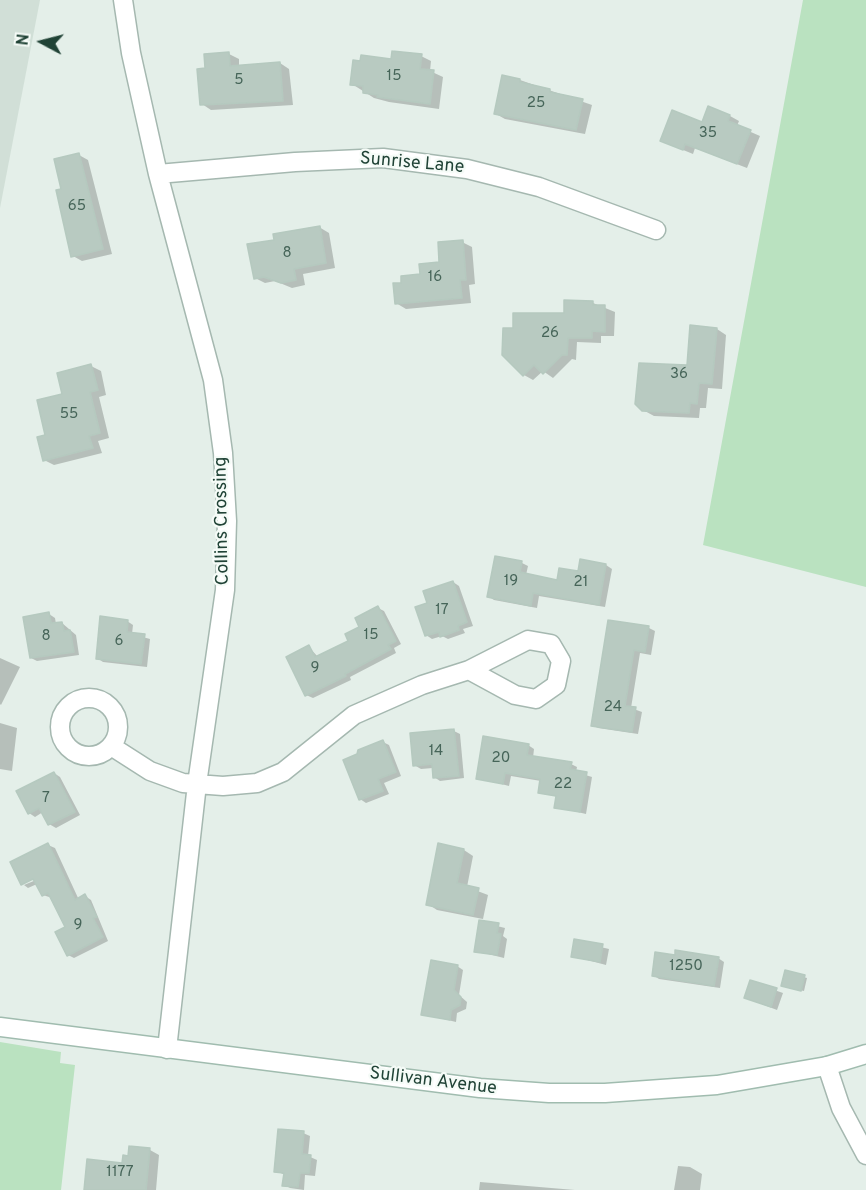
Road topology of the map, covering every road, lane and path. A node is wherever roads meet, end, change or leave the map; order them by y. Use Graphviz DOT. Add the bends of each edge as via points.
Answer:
graph roads {
  1 [pos="123,0"];
  2 [pos="158,174"];
  3 [pos="656,231"];
  4 [pos="469,670"];
  5 [pos="111,746"];
  6 [pos="197,784"];
  7 [pos="0,1027"];
  8 [pos="167,1049"];
  9 [pos="866,1054"];
  10 [pos="827,1066"];
  11 [pos="866,1155"];
  1 -- 2 [label="street, Collins Crossing"];
  2 -- 3 [label="street, Sunrise Lane" via="383,158 467,169 539,187"];
  2 -- 6 [label="street, Collins Crossing" via="213,380 223,453 227,521 225,590"];
  4 -- 4 [label="street" via="528,640 551,644 561,661 556,685 536,699 515,695"];
  4 -- 6 [label="street" via="422,685 354,716 283,772 257,783"];
  5 -- 6 [label="street" via="150,771"];
  6 -- 8 [label="street, Collins Crossing"];
  7 -- 8 [label="street, Sullivan Avenue"];
  8 -- 10 [label="street, Sullivan Avenue" via="549,1093 717,1085"];
  9 -- 10 [label="street, Sullivan Avenue"];
  10 -- 11 [label="street" via="842,1108"];
}
